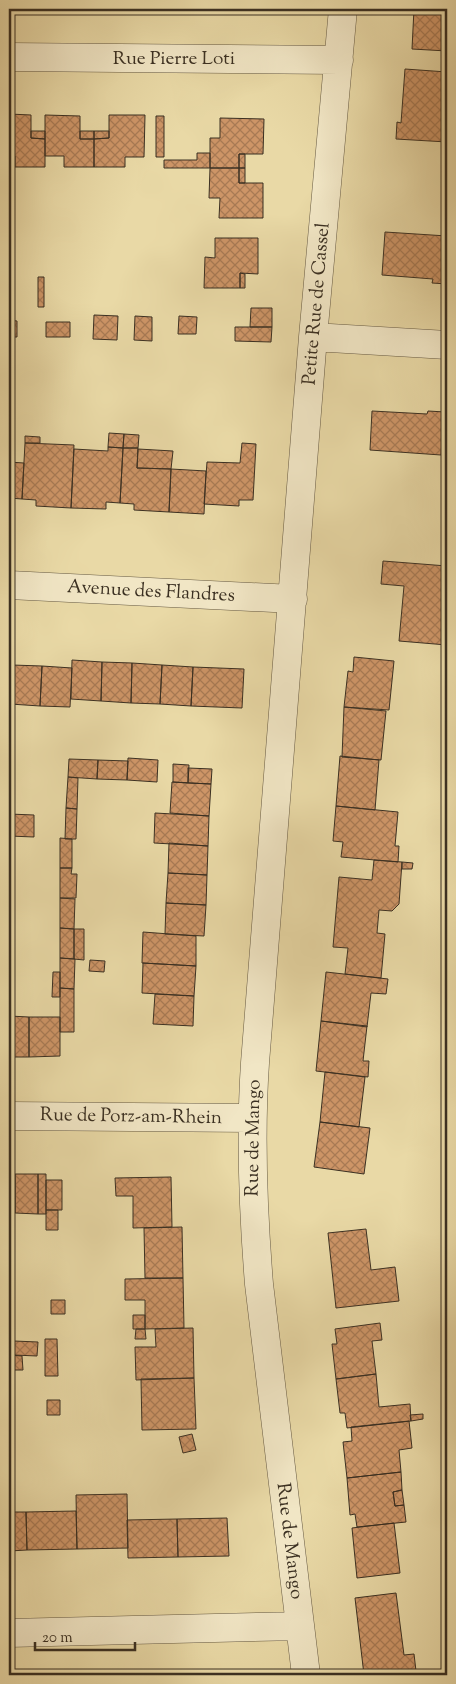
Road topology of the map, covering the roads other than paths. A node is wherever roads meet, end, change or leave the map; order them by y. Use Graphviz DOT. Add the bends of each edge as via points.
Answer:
graph roads {
  1 [pos="343,9"];
  2 [pos="9,58"];
  3 [pos="339,60"];
  4 [pos="313,337"];
  5 [pos="447,345"];
  6 [pos="9,585"];
  7 [pos="293,599"];
  8 [pos="9,1116"];
  9 [pos="252,1118"];
  10 [pos="300,1626"];
  11 [pos="9,1633"];
  12 [pos="306,1675"];
  1 -- 3 [label="street, Petite Rue de Cassel"];
  2 -- 3 [label="street, Rue Pierre Loti"];
  3 -- 4 [label="street, Petite Rue de Cassel"];
  4 -- 5 [label="street"];
  4 -- 7 [label="street, Petite Rue de Cassel"];
  6 -- 7 [label="street, Avenue des Flandres"];
  7 -- 9 [label="street, Rue de Mango"];
  8 -- 9 [label="street, Rue de Porz-am-Rhein"];
  9 -- 10 [label="street, Rue de Mango" via="258,1276"];
  10 -- 11 [label="street"];
  10 -- 12 [label="street, Rue de Mango"];
}
